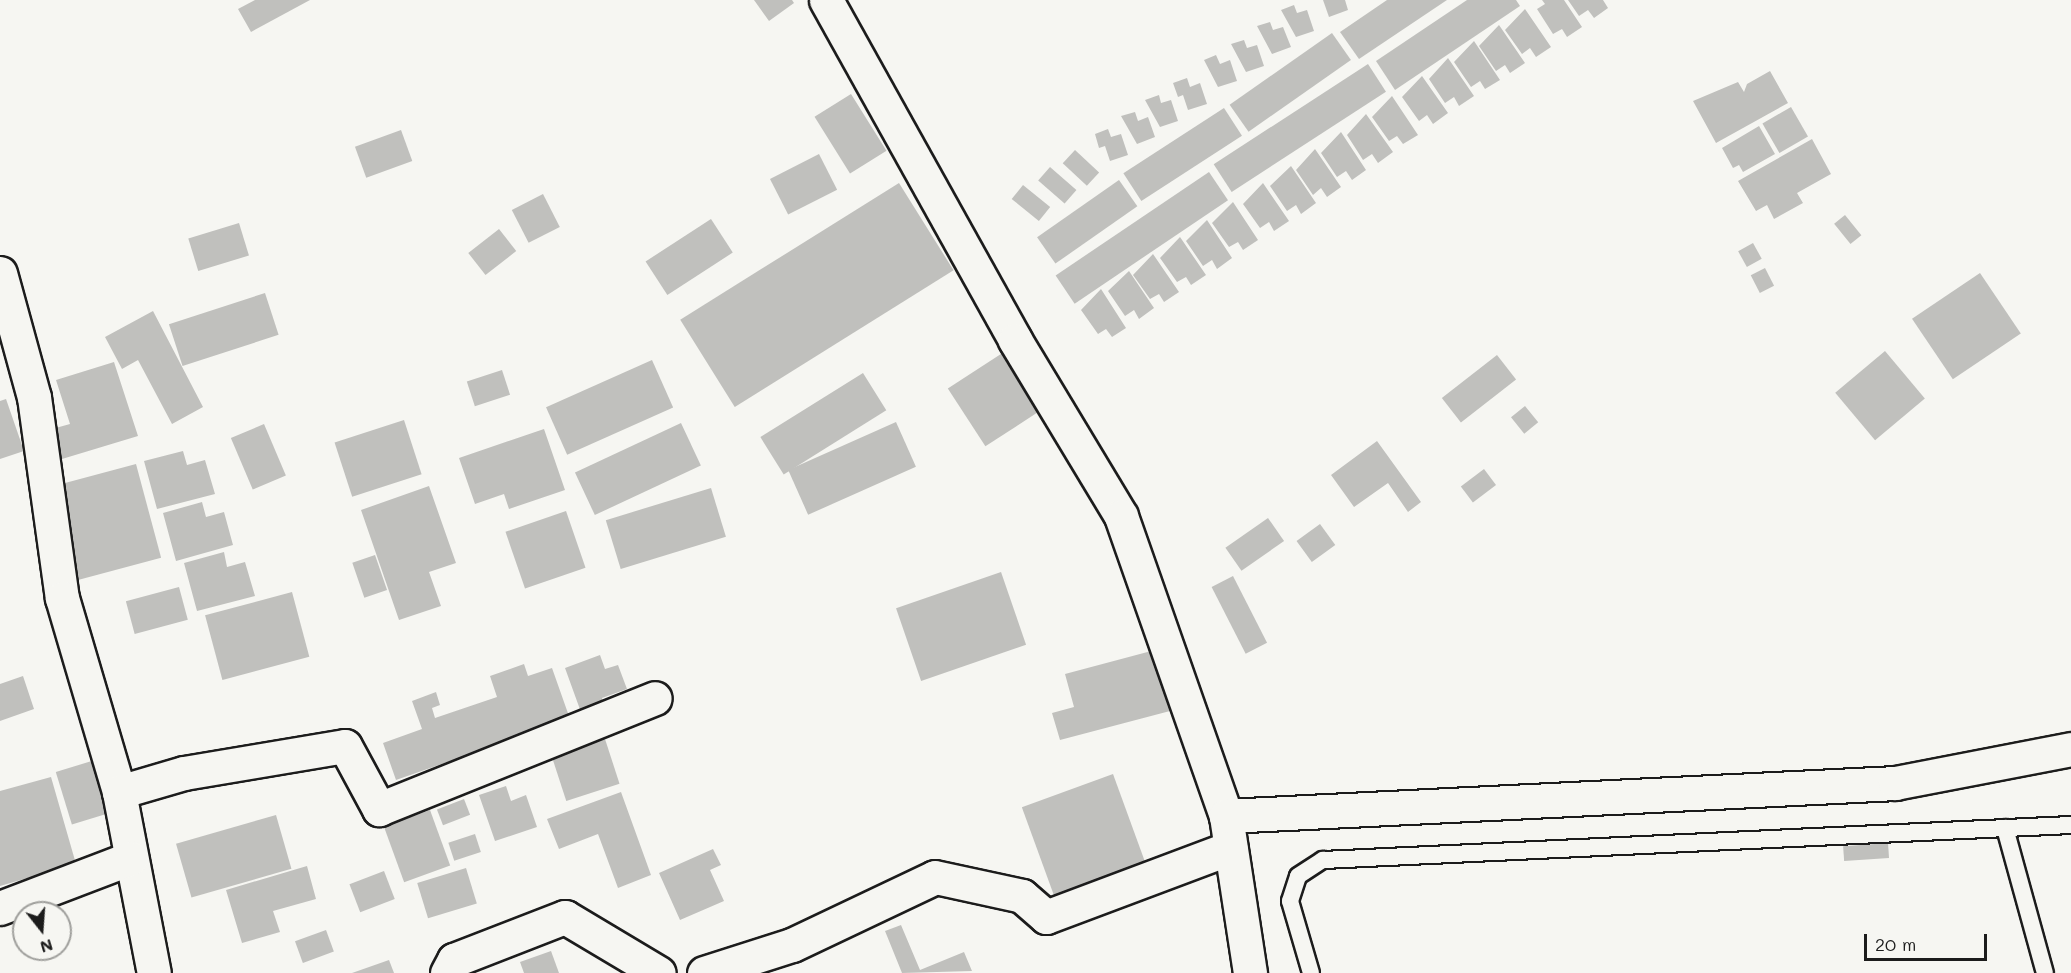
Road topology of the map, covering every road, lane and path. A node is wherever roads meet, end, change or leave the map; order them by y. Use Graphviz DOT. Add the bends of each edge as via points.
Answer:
graph roads {
  1 [pos="826,0"];
  2 [pos="0,273"];
  3 [pos="656,698"];
  4 [pos="2071,749"];
  5 [pos="119,792"];
  6 [pos="2071,825"];
  7 [pos="2005,828"];
  8 [pos="1228,832"];
  9 [pos="131,858"];
  10 [pos="0,908"];
  11 [pos="154,973"];
  12 [pos="447,973"];
  13 [pos="660,973"];
  14 [pos="704,973"];
  15 [pos="1250,973"];
  16 [pos="1311,973"];
  17 [pos="2045,973"];
  1 -- 8 [label="street" via="1015,340 1121,516"];
  2 -- 5 [label="street" via="34,397 62,598"];
  3 -- 5 [label="street" via="379,809 345,746 184,773"];
  4 -- 8 [label="street" via="1895,783"];
  5 -- 9 [label="street"];
  6 -- 7 [label="lane"];
  7 -- 16 [label="lane" via="1323,860 1298,876 1290,901"];
  7 -- 17 [label="lane"];
  8 -- 14 [label="street" via="1046,917 1022,896 935,877 792,945"];
  8 -- 15 [label="street"];
  9 -- 10 [label="street"];
  9 -- 11 [label="street"];
  12 -- 13 [label="street" via="454,960 565,917"];
}
